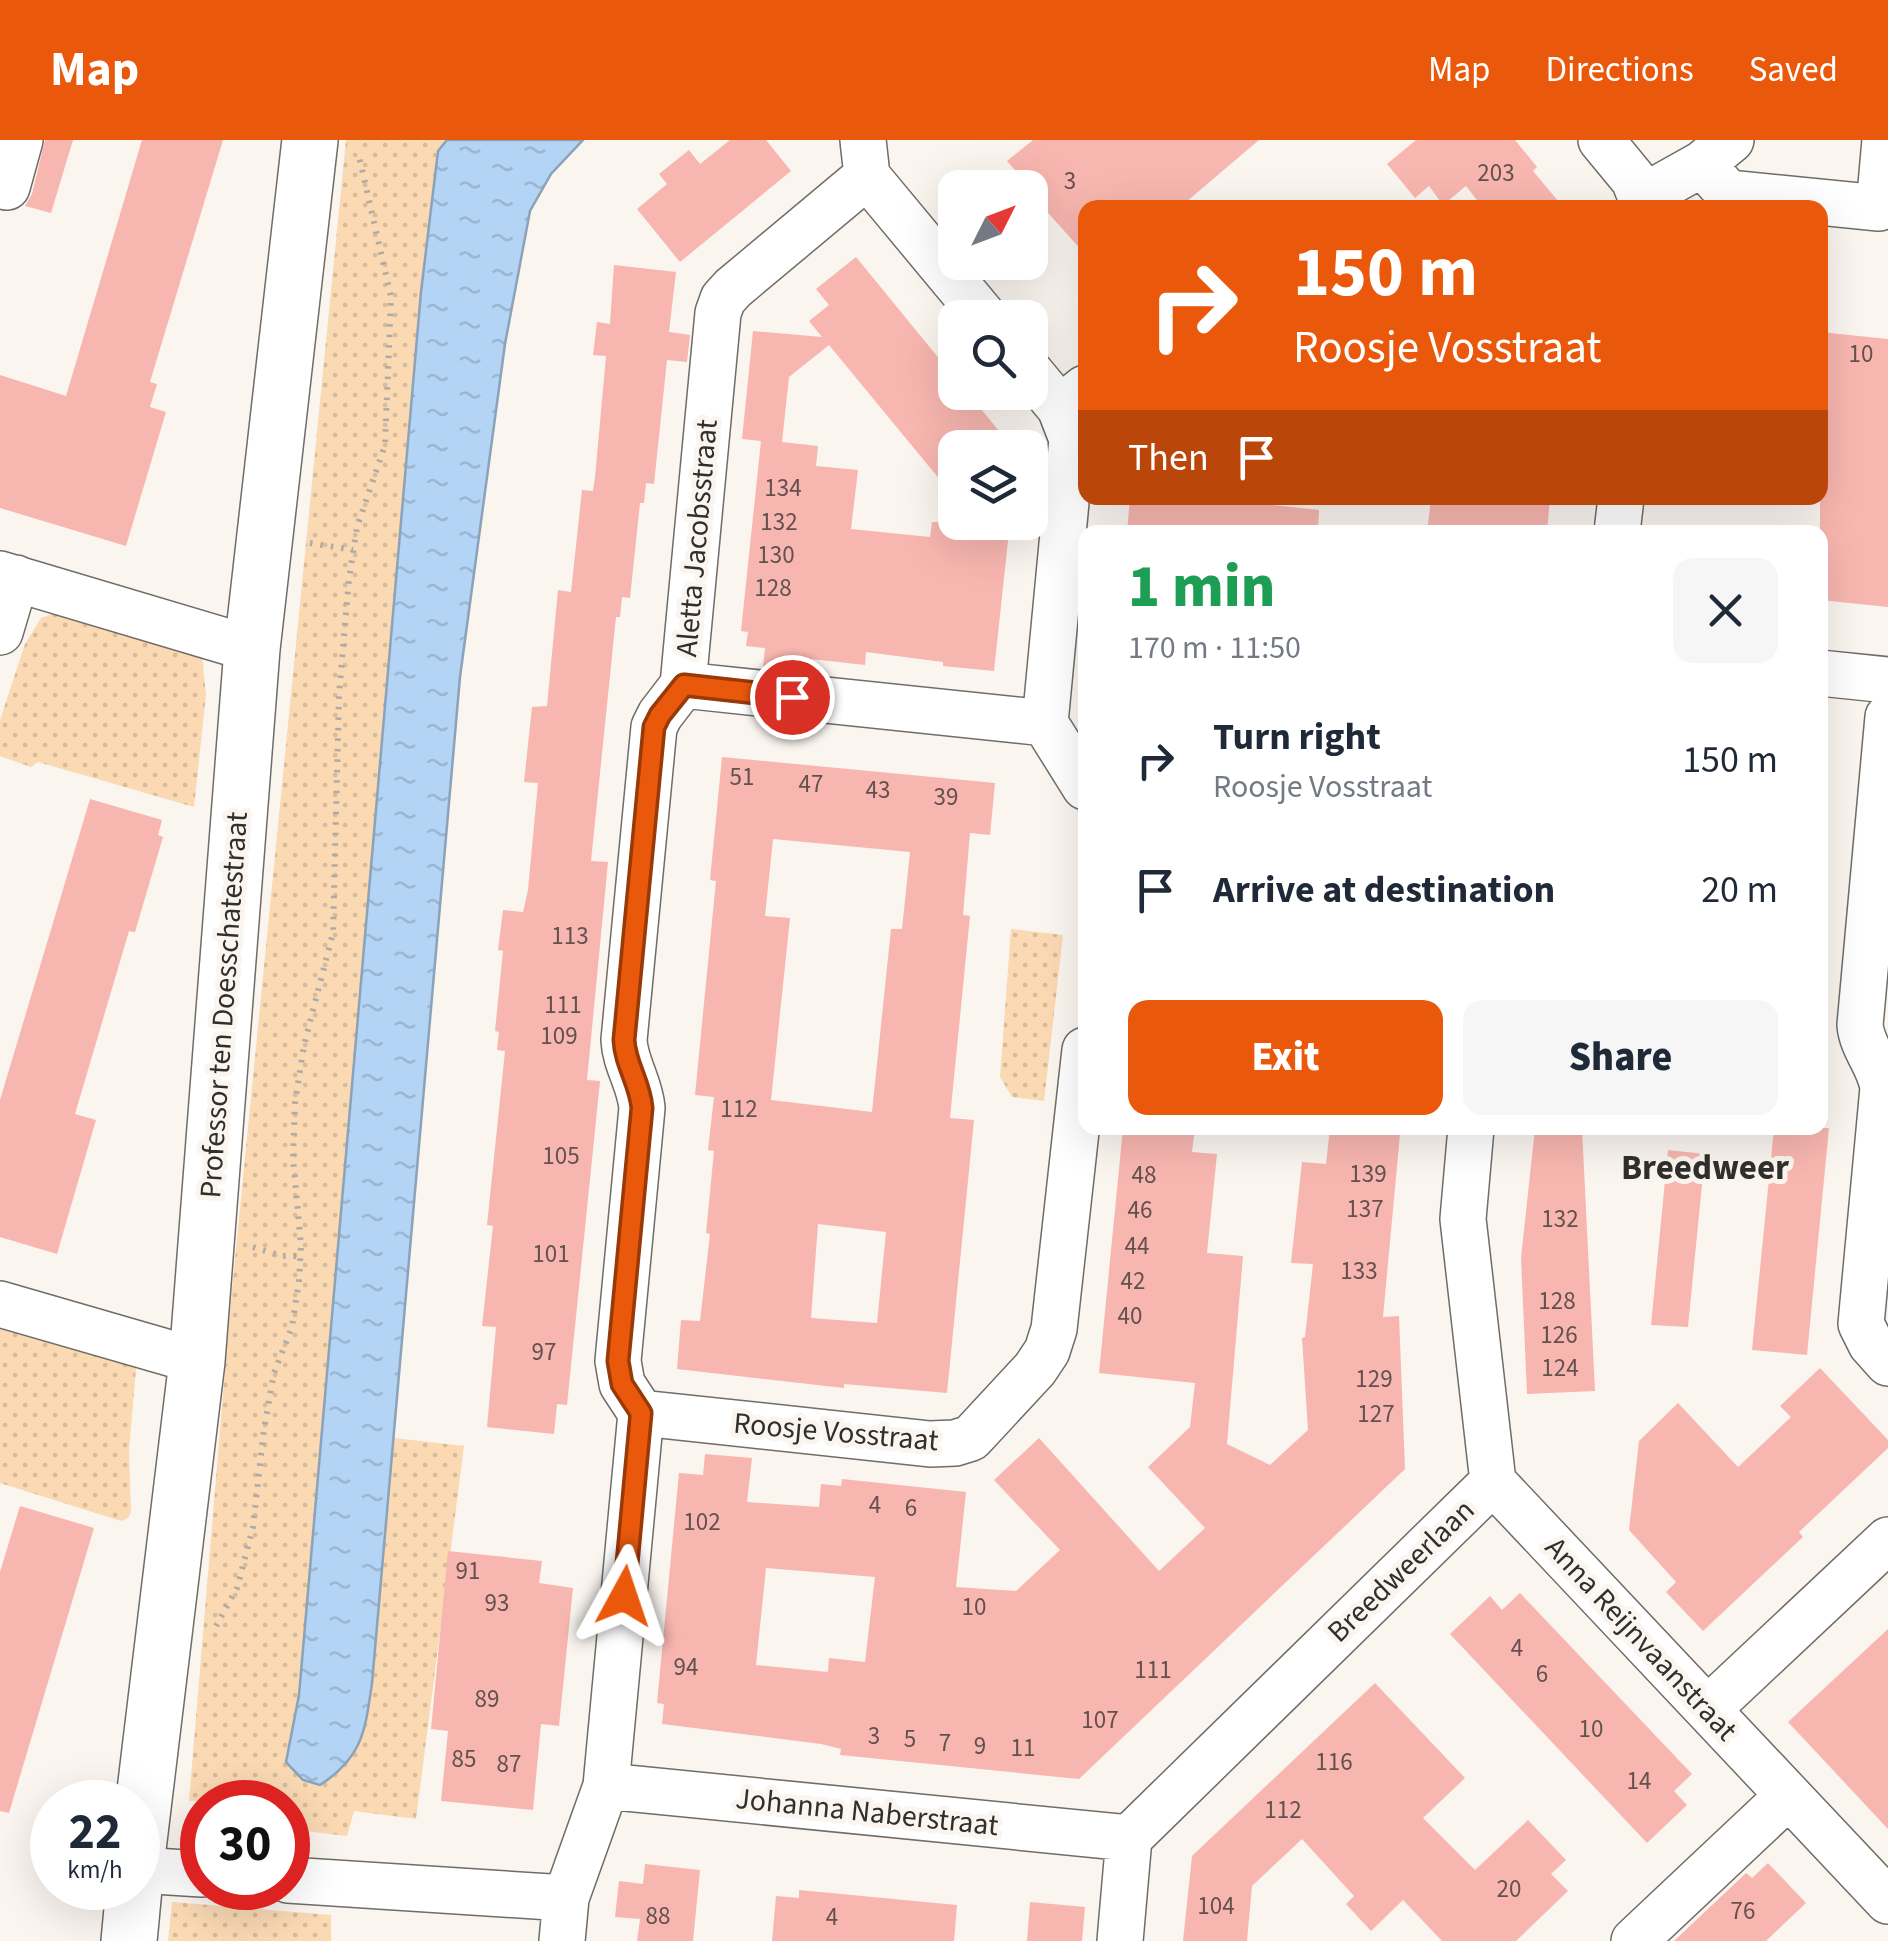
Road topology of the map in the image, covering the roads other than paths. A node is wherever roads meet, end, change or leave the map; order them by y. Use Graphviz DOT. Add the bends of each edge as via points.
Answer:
graph roads {
  1 [pos="20,140"];
  2 [pos="1601,140"];
  3 [pos="1885,140"];
  4 [pos="334,145"];
  5 [pos="1717,152"];
  6 [pos="865,158"];
  7 [pos="7,187"];
  8 [pos="1643,200"];
  9 [pos="1647,200"];
  10 [pos="1798,200"];
  11 [pos="1828,203"];
  12 [pos="971,300"];
  13 [pos="1048,383"];
  14 [pos="1072,398"];
  15 [pos="8,576"];
  16 [pos="0,632"];
  17 [pos="252,648"];
  18 [pos="1828,674"];
  19 [pos="1888,680"];
  20 [pos="684,685"];
  21 [pos="1888,717"];
  22 [pos="1046,723"];
  23 [pos="1078,776"];
  24 [pos="1078,1113"];
  25 [pos="1469,1135"];
  26 [pos="0,1304"];
  27 [pos="197,1362"];
  28 [pos="1888,1363"];
  29 [pos="641,1413"];
  30 [pos="1493,1482"];
  31 [pos="1888,1540"];
  32 [pos="1708,1709"];
  33 [pos="146,1780"];
  34 [pos="606,1786"];
  35 [pos="1787,1796"];
  36 [pos="1129,1838"];
  37 [pos="310,1883"];
  38 [pos="1888,1901"];
  39 [pos="132,1910"];
  40 [pos="564,1920"];
  41 [pos="130,1941"];
  42 [pos="1120,1941"];
  43 [pos="1634,1941"];
  1 -- 7 [label="street"];
  2 -- 8 [label="street"];
  3 -- 11 [label="street" via="1878,208"];
  4 -- 17 [label="street, Professor ten Doesschatestraat"];
  5 -- 9 [label="street"];
  5 -- 10 [label="street" via="1728,193"];
  6 -- 12 [label="street"];
  6 -- 20 [label="street, Aletta Jacobsstraat" via="723,299 718,313"];
  13 -- 14 [label="street"];
  14 -- 22 [label="street"];
  15 -- 16 [label="street"];
  15 -- 17 [label="street"];
  17 -- 27 [label="street, Professor ten Doesschatestraat"];
  18 -- 19 [label="street"];
  20 -- 22 [label="street"];
  20 -- 29 [label="street, Aletta Jacobsstraat" via="654,727 624,1040 642,1108 618,1361 622,1384"];
  21 -- 28 [label="street" via="1860,1025 1883,1088 1861,1324"];
  22 -- 23 [label="street"];
  24 -- 29 [label="street, Roosje Vosstraat" via="1054,1330 1036,1368 971,1438 930,1444"];
  25 -- 30 [label="street, Breedweerlaan" via="1463,1219"];
  26 -- 27 [label="street"];
  27 -- 33 [label="street, Professor ten Doesschatestraat"];
  29 -- 34 [label="street"];
  30 -- 32 [label="street, Anna Reijnvaanstraat"];
  30 -- 36 [label="street, Breedweerlaan"];
  31 -- 32 [label="street"];
  32 -- 35 [label="street, Anna Reijnvaanstraat"];
  34 -- 36 [label="street, Johanna Naberstraat"];
  34 -- 40 [label="street"];
  35 -- 38 [label="street, Anna Reijnvaanstraat"];
  35 -- 43 [label="street"];
  36 -- 42 [label="street"];
  37 -- 40 [label="street"];
  39 -- 41 [label="street"];
}
